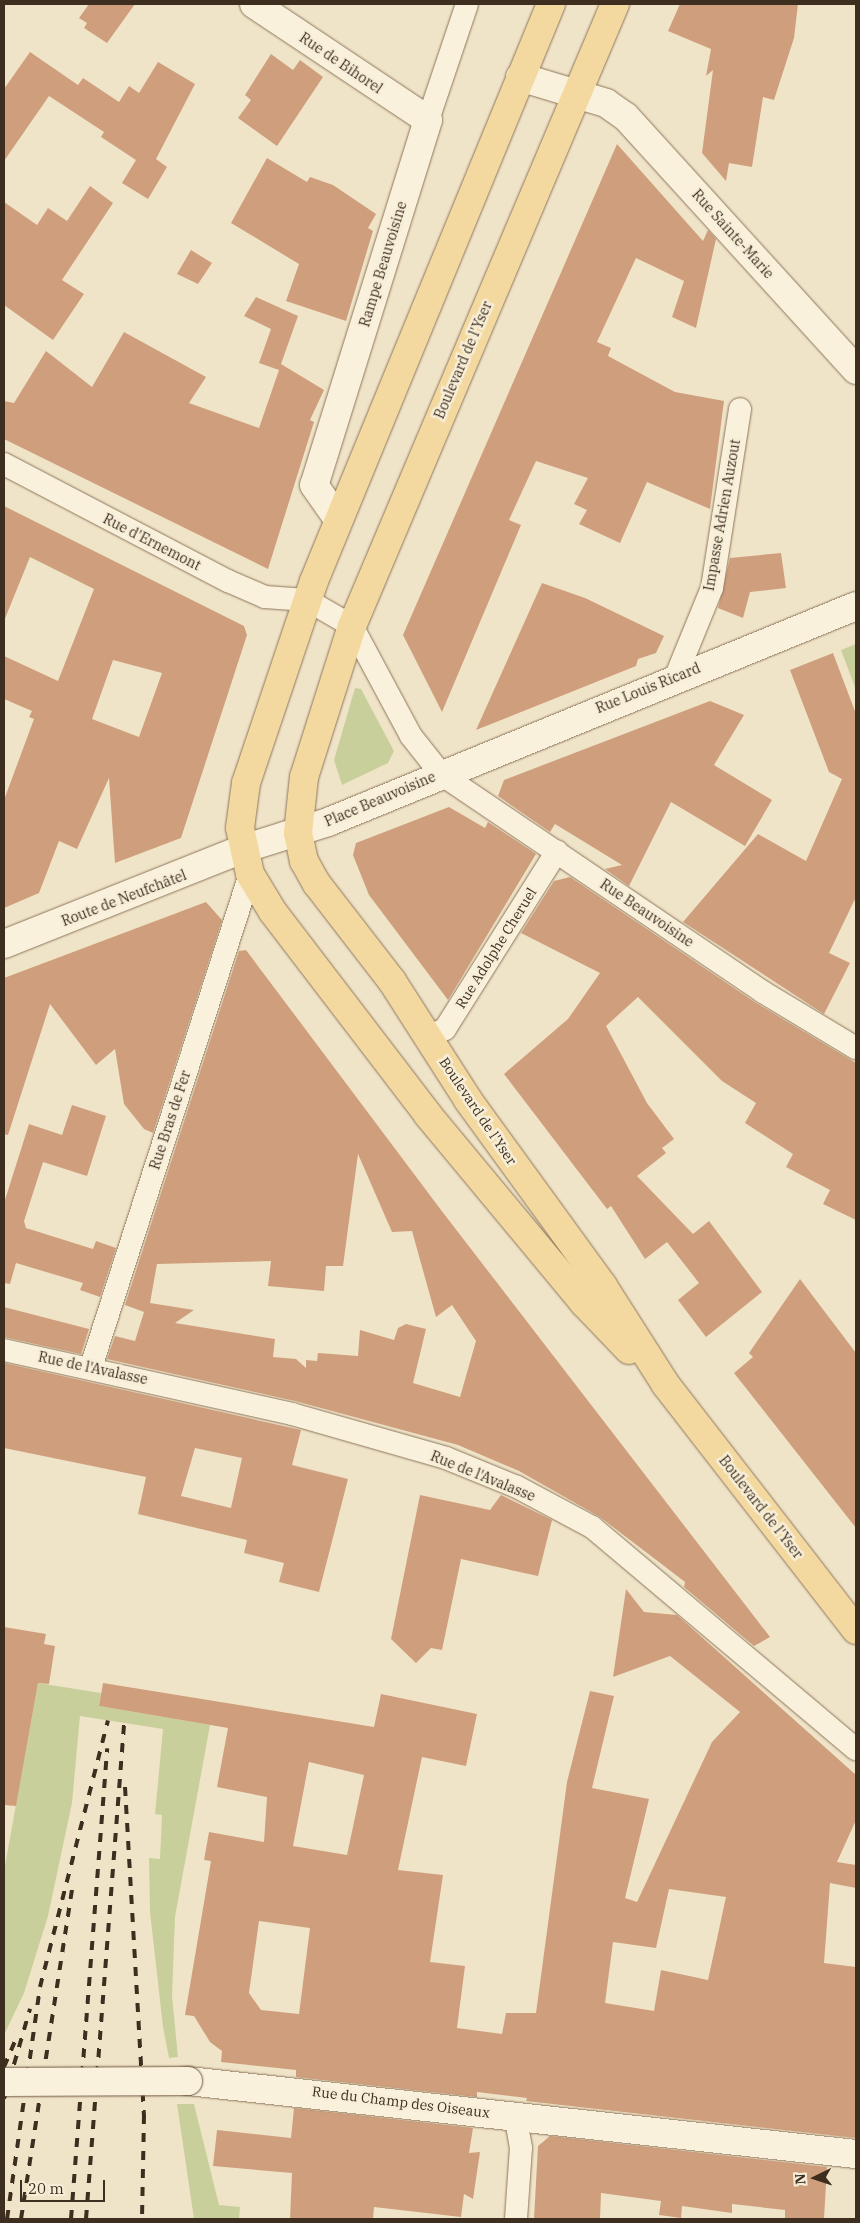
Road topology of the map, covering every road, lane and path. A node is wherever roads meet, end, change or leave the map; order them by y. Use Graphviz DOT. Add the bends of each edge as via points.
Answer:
graph roads {
  1 [pos="254,4"];
  2 [pos="468,4"];
  3 [pos="551,4"];
  4 [pos="614,4"];
  5 [pos="520,77"];
  6 [pos="576,94"];
  7 [pos="428,120"];
  8 [pos="856,370"];
  9 [pos="740,409"];
  10 [pos="4,464"];
  11 [pos="338,519"];
  12 [pos="307,600"];
  13 [pos="856,606"];
  14 [pos="352,626"];
  15 [pos="676,676"];
  16 [pos="441,774"];
  17 [pos="298,833"];
  18 [pos="557,851"];
  19 [pos="246,861"];
  20 [pos="4,944"];
  21 [pos="429,1037"];
  22 [pos="856,1048"];
  23 [pos="4,1350"];
  24 [pos="91,1366"];
  25 [pos="666,1385"];
  26 [pos="856,1630"];
  27 [pos="856,1749"];
  28 [pos="4,2082"];
  29 [pos="516,2119"];
  30 [pos="856,2154"];
  31 [pos="516,2219"];
  1 -- 7 [label="street, Rue de Bihorel"];
  2 -- 7 [label="street, Rampe Beauvoisine"];
  3 -- 5 [label="main road"];
  4 -- 6 [label="main road, Boulevard de l'Yser"];
  5 -- 6 [label="street"];
  5 -- 11 [label="main road"];
  6 -- 8 [label="street, Rue Sainte-Marie" via="606,103 658,151"];
  6 -- 14 [label="main road, Boulevard de l'Yser"];
  7 -- 11 [label="street, Rampe Beauvoisine" via="314,485"];
  9 -- 15 [label="street, Impasse Adrien Auzout" via="712,588"];
  10 -- 12 [label="street, Rue d'Ernemont" via="265,597"];
  11 -- 12 [label="main road"];
  12 -- 14 [label="street"];
  12 -- 19 [label="main road" via="243,794"];
  13 -- 15 [label="street, Rue Louis Ricard"];
  14 -- 16 [label="street, Place Beauvoisine" via="411,736"];
  14 -- 17 [label="main road" via="304,777"];
  15 -- 16 [label="street, Rue Louis Ricard"];
  16 -- 17 [label="street, Place Beauvoisine"];
  16 -- 18 [label="street, Rue Beauvoisine"];
  17 -- 19 [label="street, Place Beauvoisine"];
  17 -- 21 [label="main road, Boulevard de l'Yser" via="304,861 328,899"];
  18 -- 21 [label="street, Rue Adolphe Cheruel" via="445,1029"];
  18 -- 22 [label="street, Rue Beauvoisine" via="763,992"];
  19 -- 20 [label="street, Route de Neufchâtel"];
  19 -- 24 [label="street, Rue Bras de Fer"];
  19 -- 25 [label="main road, Boulevard de l'Yser" via="273,912 428,1115 584,1302"];
  21 -- 25 [label="main road, Boulevard de l'Yser"];
  23 -- 24 [label="street, Rue de l'Avalasse"];
  24 -- 27 [label="street, Rue de l'Avalasse" via="419,1450 517,1487 592,1527"];
  25 -- 26 [label="main road, Boulevard de l'Yser"];
  28 -- 29 [label="street, Rue du Champ des Oiseaux, bridge" via="188,2080 487,2110"];
  29 -- 30 [label="street, Rue du Champ des Oiseaux"];
  29 -- 31 [label="street" via="521,2148"];
}
